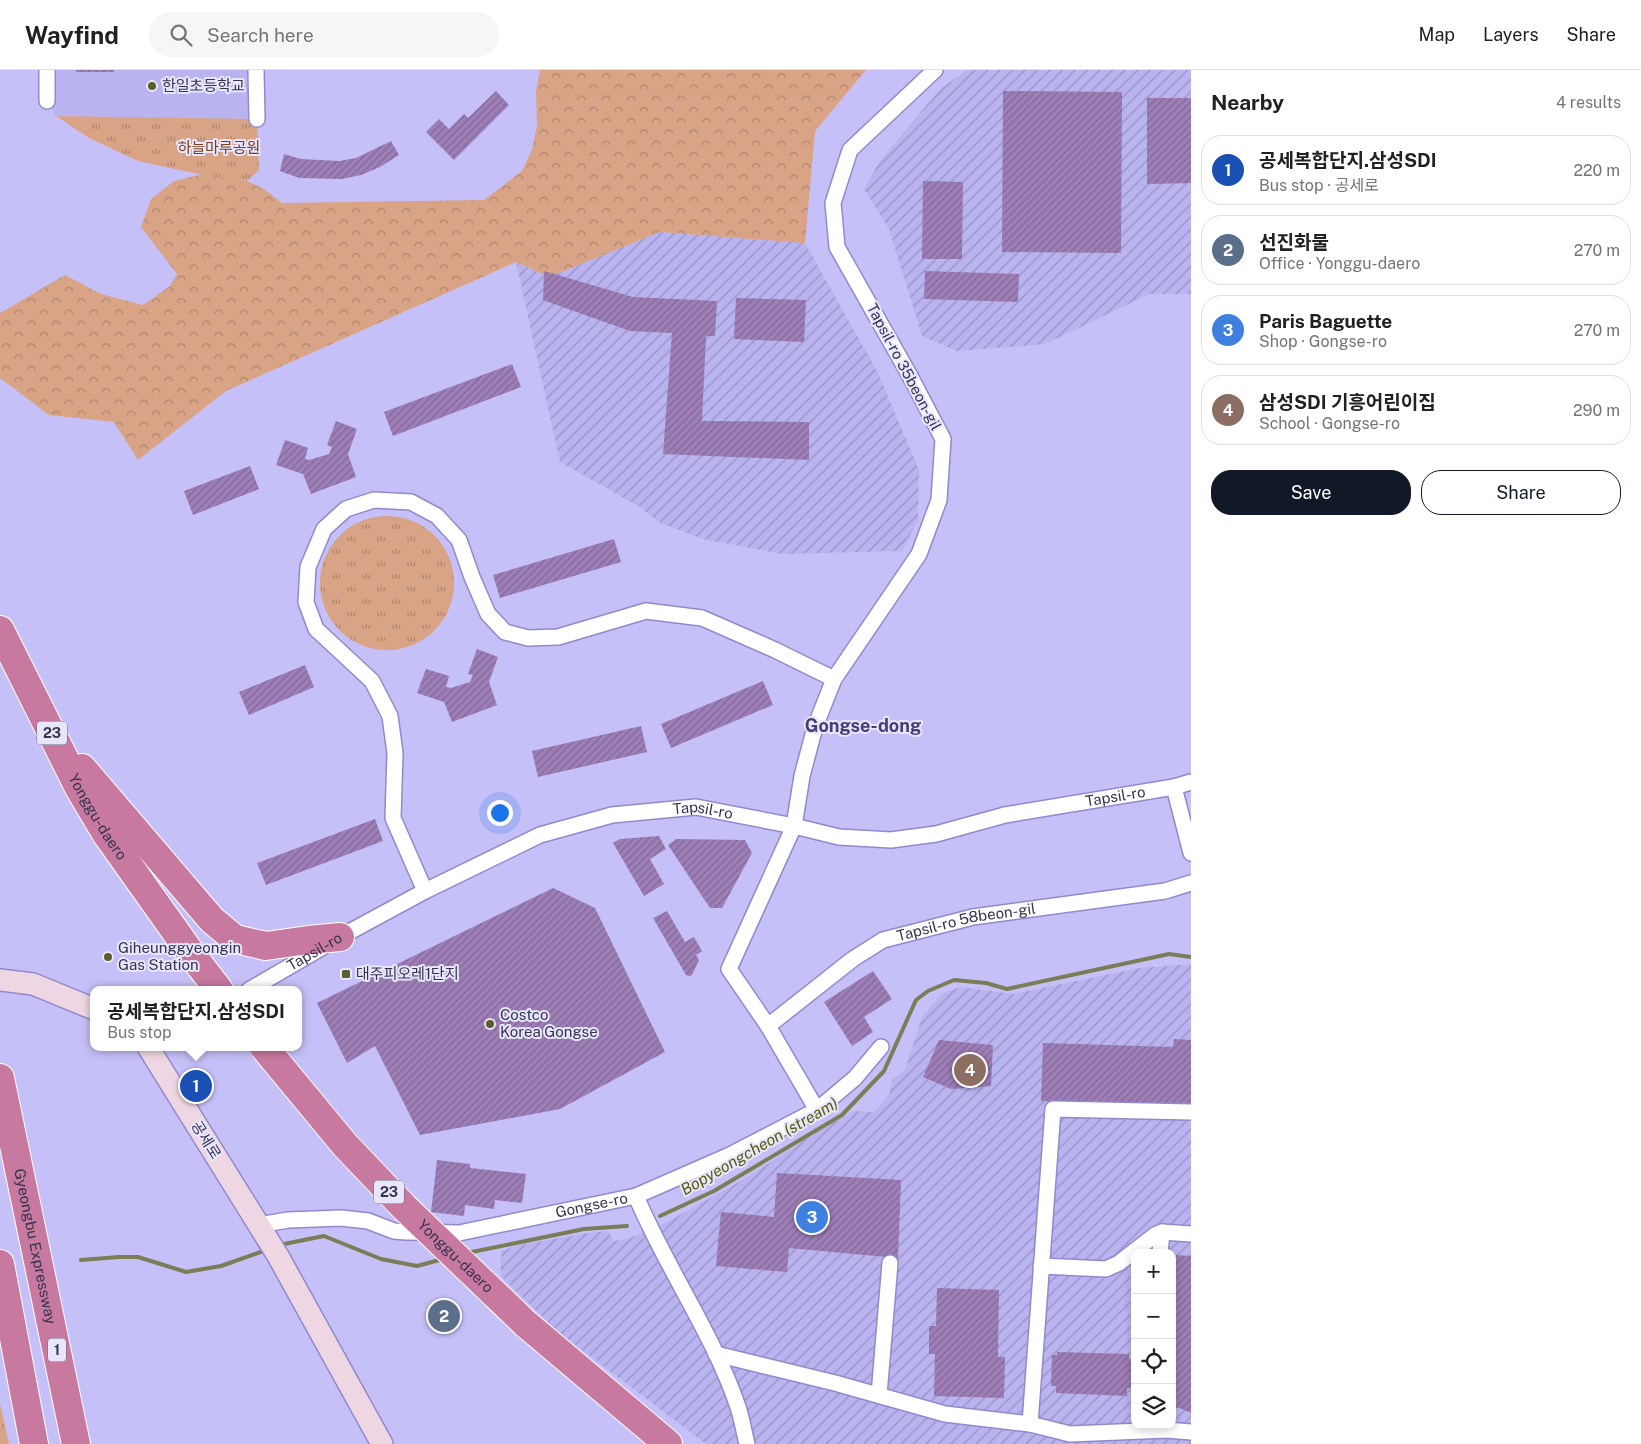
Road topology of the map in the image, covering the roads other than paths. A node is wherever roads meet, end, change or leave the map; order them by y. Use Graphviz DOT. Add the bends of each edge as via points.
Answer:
graph roads {
  1 [pos="47,70"];
  2 [pos="256,70"];
  3 [pos="935,70"];
  4 [pos="47,101"];
  5 [pos="257,119"];
  6 [pos="0,630"];
  7 [pos="834,679"];
  8 [pos="51,731"];
  9 [pos="1191,782"];
  10 [pos="1174,787"];
  11 [pos="794,826"];
  12 [pos="1191,853"];
  13 [pos="1191,884"];
  14 [pos="425,891"];
  15 [pos="340,937"];
  16 [pos="0,980"];
  17 [pos="216,986"];
  18 [pos="257,986"];
  19 [pos="90,1007"];
  20 [pos="768,1026"];
  21 [pos="881,1047"];
  22 [pos="152,1051"];
  23 [pos="267,1051"];
  24 [pos="0,1078"];
  25 [pos="817,1110"];
  26 [pos="1191,1112"];
  27 [pos="636,1196"];
  28 [pos="262,1228"];
  29 [pos="1162,1232"];
  30 [pos="1191,1234"];
  31 [pos="1160,1249"];
  32 [pos="890,1263"];
  33 [pos="0,1264"];
  34 [pos="1041,1266"];
  35 [pos="716,1354"];
  36 [pos="879,1395"];
  37 [pos="1030,1424"];
  38 [pos="1135,1429"];
  39 [pos="1158,1429"];
  40 [pos="1191,1432"];
  41 [pos="34,1444"];
  42 [pos="76,1444"];
  43 [pos="382,1444"];
  44 [pos="668,1444"];
  45 [pos="748,1444"];
  1 -- 4 [label="street"];
  2 -- 5 [label="street"];
  3 -- 7 [label="street, Tapsil-ro 35beon-gil" via="850,150 833,203 837,247 943,439 939,500 918,554"];
  6 -- 8 [label="highway, Yonggu-daero / 23"];
  7 -- 11 [label="street, Tapsil-ro 35beon-gil" via="815,728 802,776"];
  7 -- 14 [label="street" via="702,618 646,611 558,637 528,638 506,632 488,614 459,540 437,516 411,502 374,500 346,509 324,529 308,567 306,602 316,629 372,681 390,716 395,753 393,818"];
  8 -- 15 [label="highway" via="206,914 235,939 266,946"];
  8 -- 17 [label="highway, Yonggu-daero / 23" via="107,835"];
  9 -- 10 [label="street, Tapsil-ro"];
  10 -- 11 [label="street, Tapsil-ro" via="1005,815 936,834 891,840 839,837"];
  10 -- 12 [label="street"];
  11 -- 14 [label="street, Tapsil-ro" via="696,807 612,815 540,835"];
  11 -- 20 [label="street, Tapsil-ro 35beon-gil" via="729,969"];
  13 -- 20 [label="street, Tapsil-ro 58beon-gil" via="1165,891 973,917 883,940 853,958"];
  14 -- 15 [label="street, Tapsil-ro"];
  15 -- 18 [label="street, Tapsil-ro"];
  16 -- 19 [label="street" via="33,984"];
  20 -- 25 [label="street"];
  21 -- 25 [label="street, Gongse-ro" via="855,1078"];
  22 -- 28 [label="street, 공세로"];
  23 -- 44 [label="highway, Yonggu-daero / 23, bridge" via="345,1145 397,1200 526,1324"];
  24 -- 42 [label="highway, Gyeongbu Expressway / 1"];
  25 -- 27 [label="street, Gongse-ro" via="732,1154"];
  26 -- 34 [label="street" via="1053,1108"];
  27 -- 28 [label="street, Gongse-ro" via="460,1233 394,1231 368,1221 341,1218 288,1220"];
  27 -- 35 [label="street"];
  28 -- 43 [label="street, 공세로"];
  29 -- 30 [label="street"];
  29 -- 31 [label="street"];
  29 -- 34 [label="street" via="1106,1269"];
  32 -- 36 [label="street"];
  33 -- 41 [label="highway"];
  34 -- 37 [label="street"];
  35 -- 36 [label="street"];
  35 -- 45 [label="street" via="738,1407"];
  36 -- 37 [label="street" via="945,1414"];
  37 -- 38 [label="street" via="1070,1434"];
  39 -- 40 [label="street"];
}
